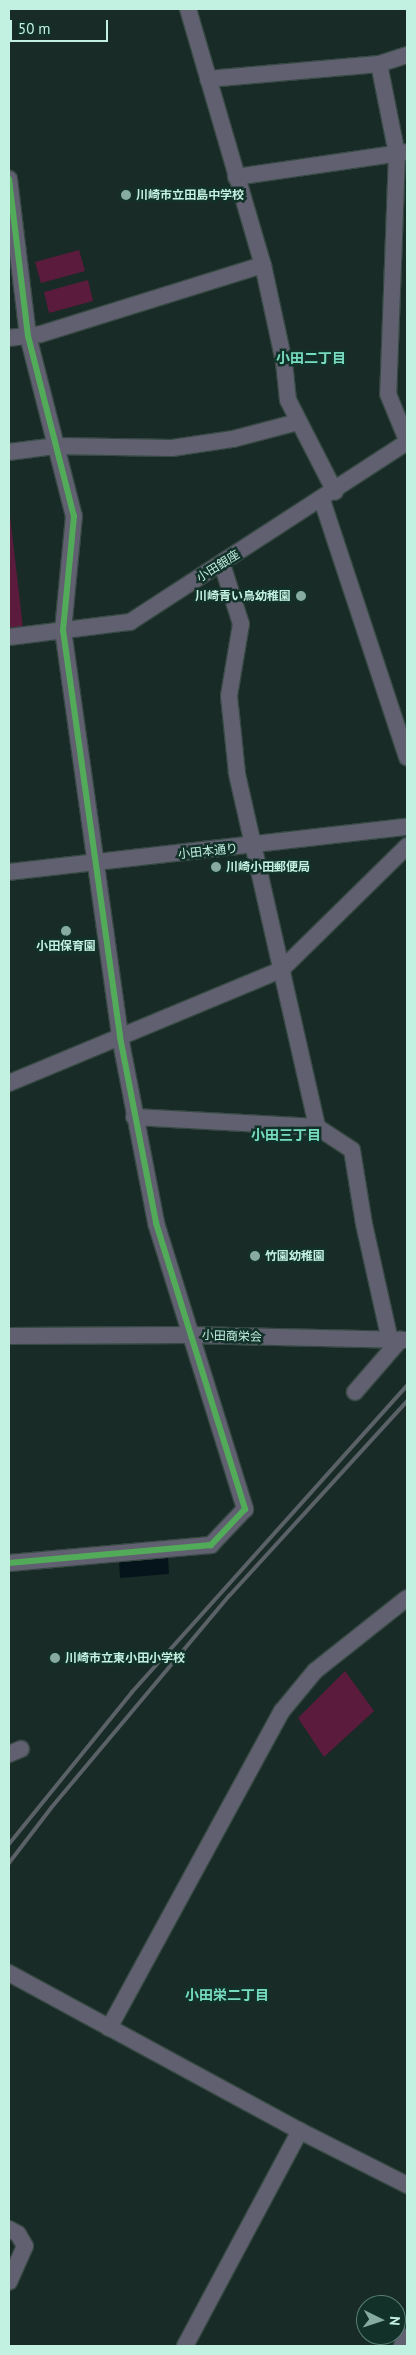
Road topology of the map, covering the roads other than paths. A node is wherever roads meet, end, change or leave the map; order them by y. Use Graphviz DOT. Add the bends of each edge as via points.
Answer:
graph roads {
  1 [pos="188,9"];
  2 [pos="407,55"];
  3 [pos="379,64"];
  4 [pos="208,79"];
  5 [pos="402,153"];
  6 [pos="236,177"];
  7 [pos="9,179"];
  8 [pos="263,265"];
  9 [pos="28,336"];
  10 [pos="9,338"];
  11 [pos="298,422"];
  12 [pos="407,441"];
  13 [pos="55,446"];
  14 [pos="9,452"];
  15 [pos="328,496"];
  16 [pos="222,564"];
  17 [pos="63,630"];
  18 [pos="9,637"];
  19 [pos="403,729"];
  20 [pos="407,757"];
  21 [pos="407,827"];
  22 [pos="252,846"];
  23 [pos="407,846"];
  24 [pos="93,863"];
  25 [pos="9,872"];
  26 [pos="281,970"];
  27 [pos="120,1037"];
  28 [pos="9,1083"];
  29 [pos="134,1117"];
  30 [pos="316,1127"];
  31 [pos="189,1335"];
  32 [pos="9,1336"];
  33 [pos="399,1340"];
  34 [pos="355,1392"];
  35 [pos="9,1562"];
  36 [pos="407,1598"];
  37 [pos="9,1973"];
  38 [pos="110,2028"];
  39 [pos="300,2131"];
  40 [pos="407,2185"];
  41 [pos="9,2229"];
  42 [pos="9,2282"];
  43 [pos="407,2339"];
  44 [pos="185,2346"];
  45 [pos="404,2346"];
  1 -- 4 [label="street"];
  2 -- 3 [label="street"];
  3 -- 4 [label="street"];
  3 -- 5 [label="street"];
  4 -- 6 [label="street"];
  5 -- 6 [label="street"];
  5 -- 12 [label="street" via="388,394"];
  6 -- 8 [label="street"];
  7 -- 9 [label="street"];
  8 -- 9 [label="street"];
  8 -- 11 [label="street" via="284,362 288,400"];
  9 -- 10 [label="street"];
  9 -- 13 [label="street"];
  11 -- 13 [label="street" via="233,439 172,448"];
  11 -- 15 [label="street"];
  12 -- 15 [label="street, 小田銀座"];
  13 -- 14 [label="street"];
  13 -- 17 [label="street" via="74,516"];
  15 -- 16 [label="street, 小田銀座"];
  15 -- 19 [label="street"];
  16 -- 17 [label="street, 小田銀座" via="130,622"];
  16 -- 22 [label="street" via="241,624 229,706 237,774"];
  17 -- 18 [label="street, 小田銀座"];
  17 -- 24 [label="street"];
  19 -- 20 [label="street"];
  21 -- 22 [label="street, 小田本通り"];
  22 -- 24 [label="street, 小田本通り"];
  22 -- 26 [label="street"];
  23 -- 26 [label="street"];
  24 -- 25 [label="street, 小田本通り"];
  24 -- 27 [label="street"];
  26 -- 27 [label="street"];
  26 -- 30 [label="street"];
  27 -- 28 [label="street"];
  27 -- 29 [label="street"];
  29 -- 30 [label="street"];
  29 -- 31 [label="street" via="156,1223"];
  30 -- 33 [label="street" via="352,1150 364,1224"];
  31 -- 32 [label="street, 小田商栄会"];
  31 -- 33 [label="street, 小田商栄会"];
  31 -- 35 [label="street" via="245,1509 210,1545"];
  33 -- 34 [label="street"];
  36 -- 38 [label="street" via="315,1670 282,1711"];
  37 -- 38 [label="street"];
  38 -- 39 [label="street"];
  39 -- 40 [label="street"];
  39 -- 44 [label="street"];
  41 -- 42 [label="street" via="18,2234 25,2246"];
  43 -- 45 [label="street"];
}
